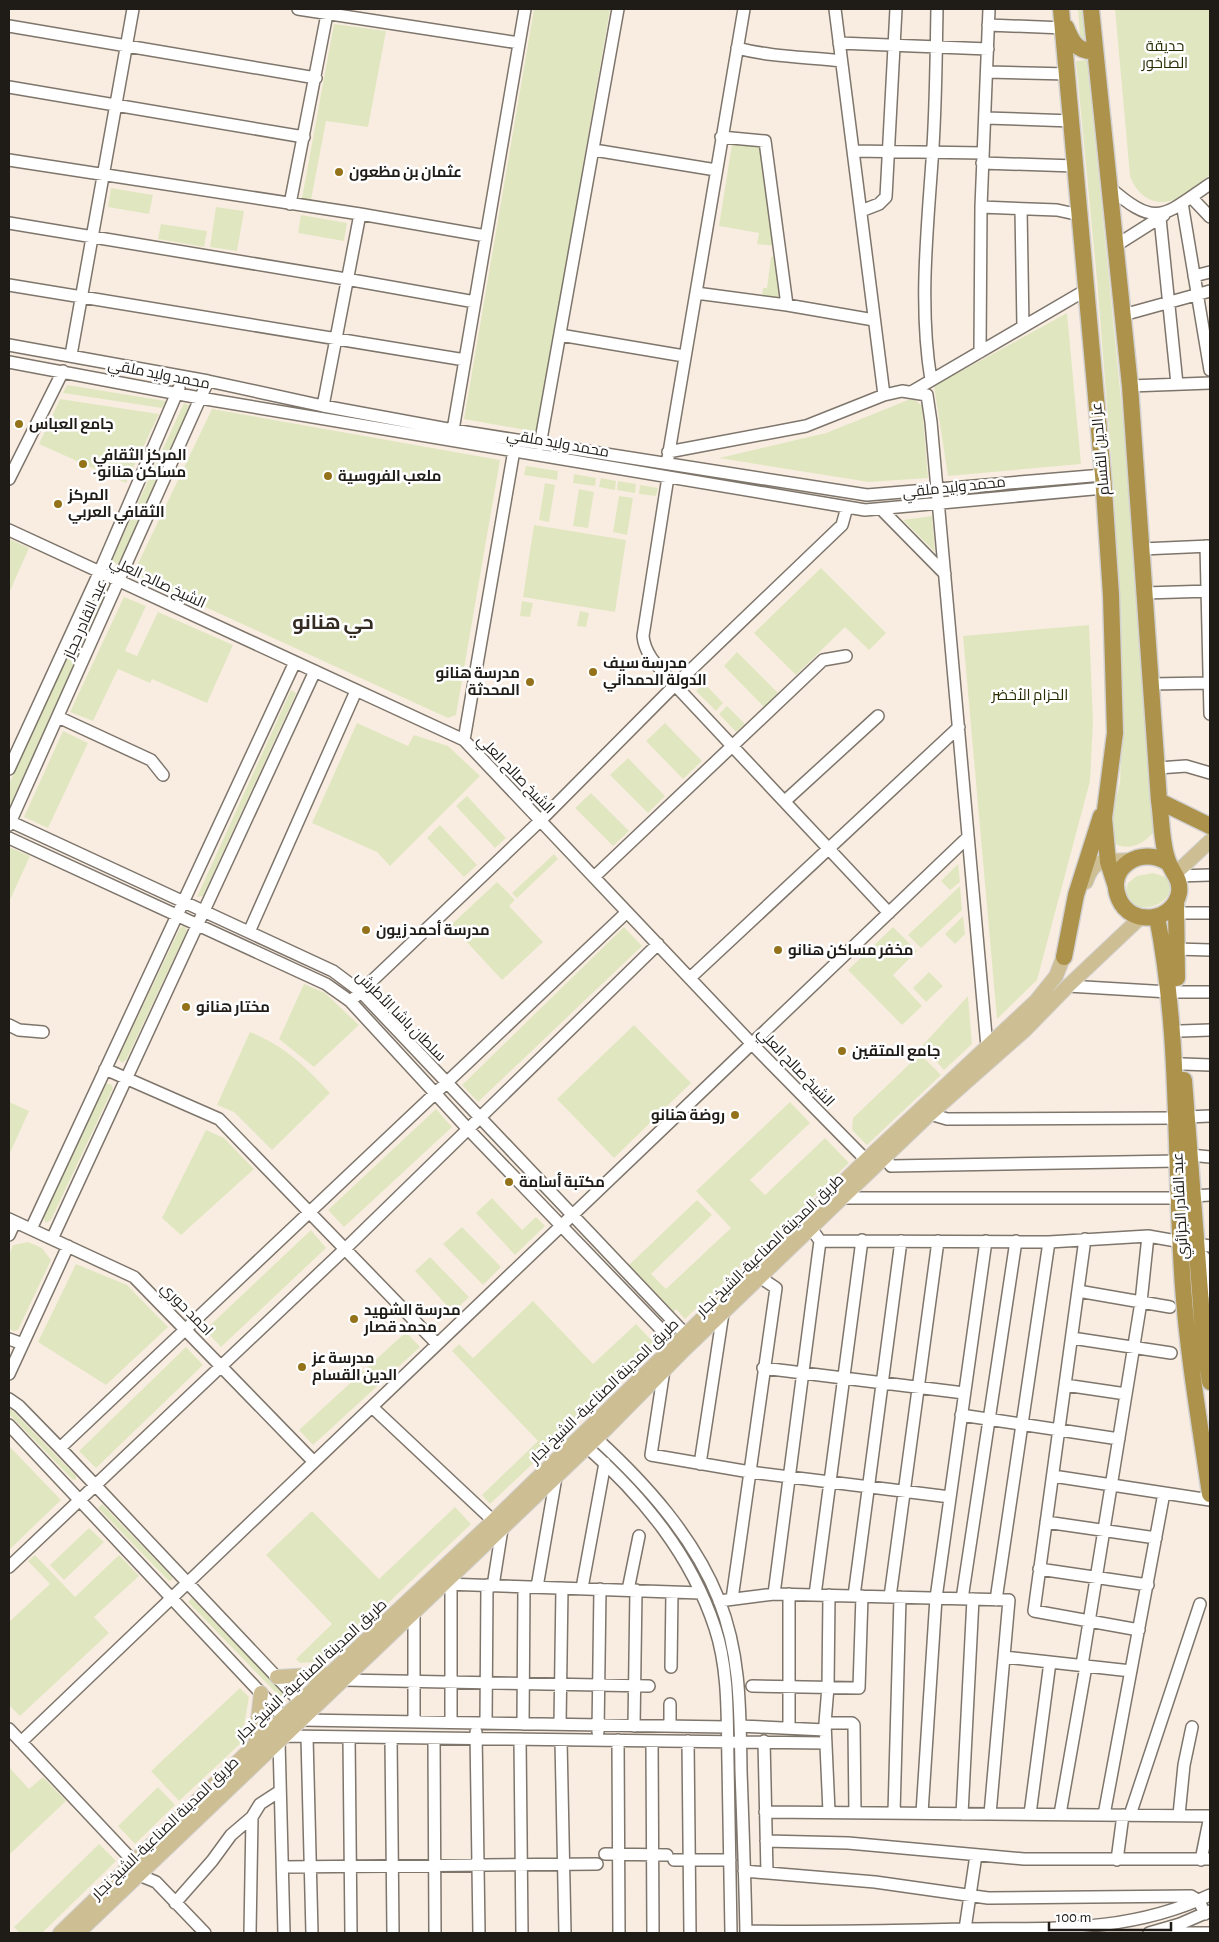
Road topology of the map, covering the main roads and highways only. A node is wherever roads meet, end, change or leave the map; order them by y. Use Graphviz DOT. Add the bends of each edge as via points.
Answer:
graph roads {
  1 [pos="1091,9"];
  2 [pos="1063,18"];
  3 [pos="1095,51"];
  4 [pos="1160,801"];
  5 [pos="1105,804"];
  6 [pos="1210,826"];
  7 [pos="1210,841"];
  8 [pos="1131,860"];
  9 [pos="1108,862"];
  10 [pos="1174,871"];
  11 [pos="1116,888"];
  12 [pos="1176,907"];
  13 [pos="1149,917"];
  14 [pos="1064,957"];
  15 [pos="1173,992"];
  16 [pos="1181,1117"];
  17 [pos="870,1164"];
  18 [pos="1198,1245"];
  19 [pos="684,1343"];
  20 [pos="1210,1382"];
  21 [pos="1210,1494"];
  22 [pos="498,1525"];
  23 [pos="330,1674"];
  24 [pos="277,1677"];
  25 [pos="261,1693"];
  26 [pos="293,1722"];
  27 [pos="255,1746"];
  28 [pos="137,1868"];
  29 [pos="60,1933"];
  30 [pos="78,1933"];
  1 -- 3 [label="highway"];
  2 -- 3 [label="highway" via="1074,44 1080,50"];
  2 -- 5 [label="highway, عز الدين القسام" via="1111,595 1115,724 1112,769"];
  3 -- 4 [label="highway" via="1130,386"];
  4 -- 6 [label="highway"];
  4 -- 10 [label="highway"];
  5 -- 9 [label="highway, عز الدين القسام"];
  5 -- 14 [label="highway" via="1080,879"];
  7 -- 10 [label="main road"];
  8 -- 9 [label="main road, طريق المدينة الصناعية- الشيخ نجار"];
  8 -- 10 [label="highway" via="1146,856 1162,859"];
  8 -- 11 [label="highway" via="1120,872"];
  9 -- 11 [label="highway, عز الدين القسام"];
  9 -- 14 [label="main road, طريق المدينة الصناعية- الشيخ نجار" via="1096,864 1090,871"];
  10 -- 12 [label="highway" via="1179,888"];
  11 -- 13 [label="highway" via="1126,910"];
  12 -- 13 [label="highway"];
  12 -- 15 [label="highway, عبد القادر الجزائري"];
  13 -- 15 [label="highway, عبد القادر الجزائري"];
  13 -- 17 [label="main road, طريق المدينة الصناعية-الشيخ نجار" via="1068,986 1025,1030 885,1157"];
  14 -- 17 [label="main road, طريق المدينة الصناعية- الشيخ نجار" via="1044,993"];
  15 -- 16 [label="highway, عبد القادر الجزائري"];
  15 -- 16 [label="highway, عبد القادر الجزائري" via="1181,1030"];
  16 -- 18 [label="highway, عبد القادر الجزائري" via="1186,1197"];
  17 -- 19 [label="main road, طريق المدينة الصناعية- الشيخ نجار"];
  17 -- 19 [label="main road, طريق المدينة الصناعية-الشيخ نجار" via="842,1198 761,1278"];
  18 -- 20 [label="highway, عبد القادر الجزائري" via="1204,1345"];
  18 -- 21 [label="highway, عبد القادر الجزائري" via="1183,1286"];
  19 -- 22 [label="main road, طريق المدينة الصناعية- الشيخ نجار"];
  19 -- 22 [label="main road, طريق المدينة الصناعية-الشيخ نجار" via="664,1370 592,1443"];
  22 -- 23 [label="main road, طريق المدينة الصناعية- الشيخ نجار"];
  22 -- 26 [label="main road, طريق المدينة الصناعية-الشيخ نجار" via="448,1584 344,1680"];
  23 -- 24 [label="main road"];
  23 -- 26 [label="main road, طريق المدينة الصناعية- الشيخ نجار"];
  25 -- 27 [label="main road"];
  26 -- 27 [label="main road, طريق المدينة الصناعية- الشيخ نجار"];
  26 -- 28 [label="main road, طريق المدينة الصناعية-الشيخ نجار"];
  27 -- 28 [label="main road, طريق المدينة الصناعية- الشيخ نجار"];
  28 -- 29 [label="main road, طريق المدينة الصناعية- الشيخ نجار"];
  28 -- 30 [label="main road, طريق المدينة الصناعية-الشيخ نجار"];
}
